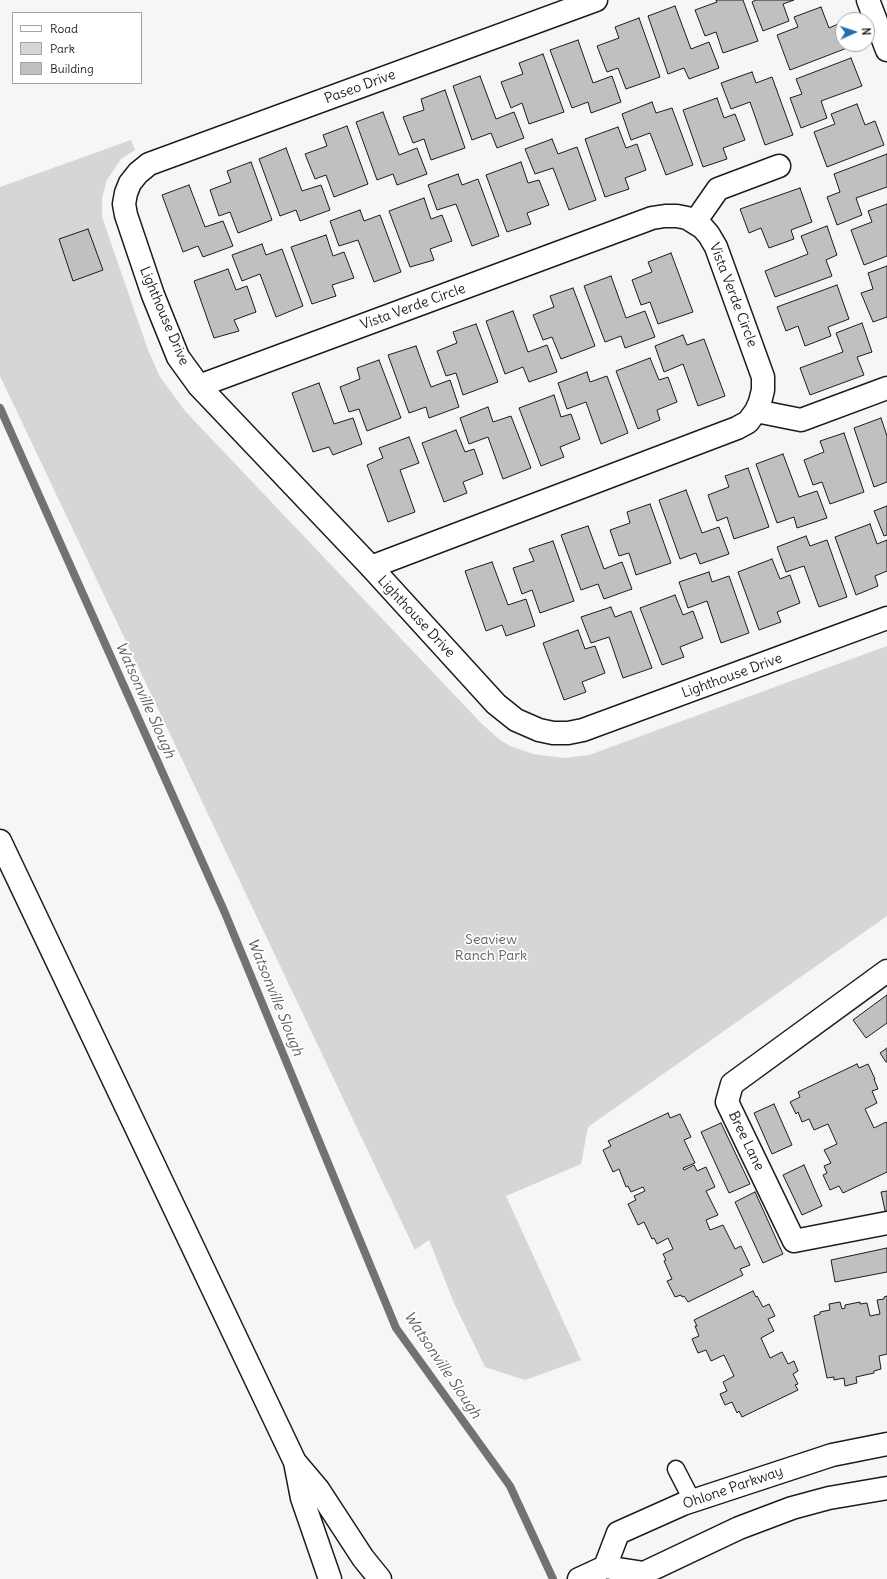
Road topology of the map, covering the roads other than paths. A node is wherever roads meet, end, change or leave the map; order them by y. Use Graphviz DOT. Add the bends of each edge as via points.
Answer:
graph roads {
  1 [pos="596,0"];
  2 [pos="868,0"];
  3 [pos="887,50"];
  4 [pos="779,166"];
  5 [pos="130,183"];
  6 [pos="695,222"];
  7 [pos="199,386"];
  8 [pos="887,388"];
  9 [pos="756,412"];
  10 [pos="371,567"];
  11 [pos="887,618"];
  12 [pos="0,841"];
  13 [pos="887,971"];
  14 [pos="887,1223"];
  15 [pos="887,1444"];
  16 [pos="295,1462"];
  17 [pos="676,1469"];
  18 [pos="887,1488"];
  19 [pos="692,1500"];
  20 [pos="605,1567"];
  21 [pos="330,1579"];
  22 [pos="380,1579"];
  23 [pos="579,1579"];
  1 -- 5 [label="street, Paseo Drive" via="149,164"];
  2 -- 3 [label="street"];
  4 -- 6 [label="street" via="718,189"];
  5 -- 7 [label="street, Lighthouse Drive" via="124,204 126,215 148,281 178,357"];
  6 -- 7 [label="street, Vista Verde Circle" via="677,216 652,218"];
  6 -- 9 [label="street, Vista Verde Circle" via="710,235 716,247 759,364 763,390"];
  7 -- 10 [label="street, Lighthouse Drive"];
  8 -- 9 [label="street" via="801,420"];
  9 -- 10 [label="street, Vista Verde Circle" via="748,422 737,428"];
  10 -- 11 [label="street, Lighthouse Drive" via="496,704 516,720 553,733 583,730"];
  12 -- 16 [label="street"];
  13 -- 14 [label="street, Bree Lane" via="732,1084 727,1102 794,1241"];
  15 -- 19 [label="street, Ohlone Parkway" via="832,1455"];
  16 -- 21 [label="street" via="302,1498"];
  16 -- 22 [label="street" via="318,1489 363,1558"];
  17 -- 19 [label="lane"];
  18 -- 20 [label="street" via="829,1498 792,1508 739,1528 644,1574"];
  19 -- 20 [label="street, Ohlone Parkway" via="618,1533"];
  20 -- 23 [label="street"];
}
